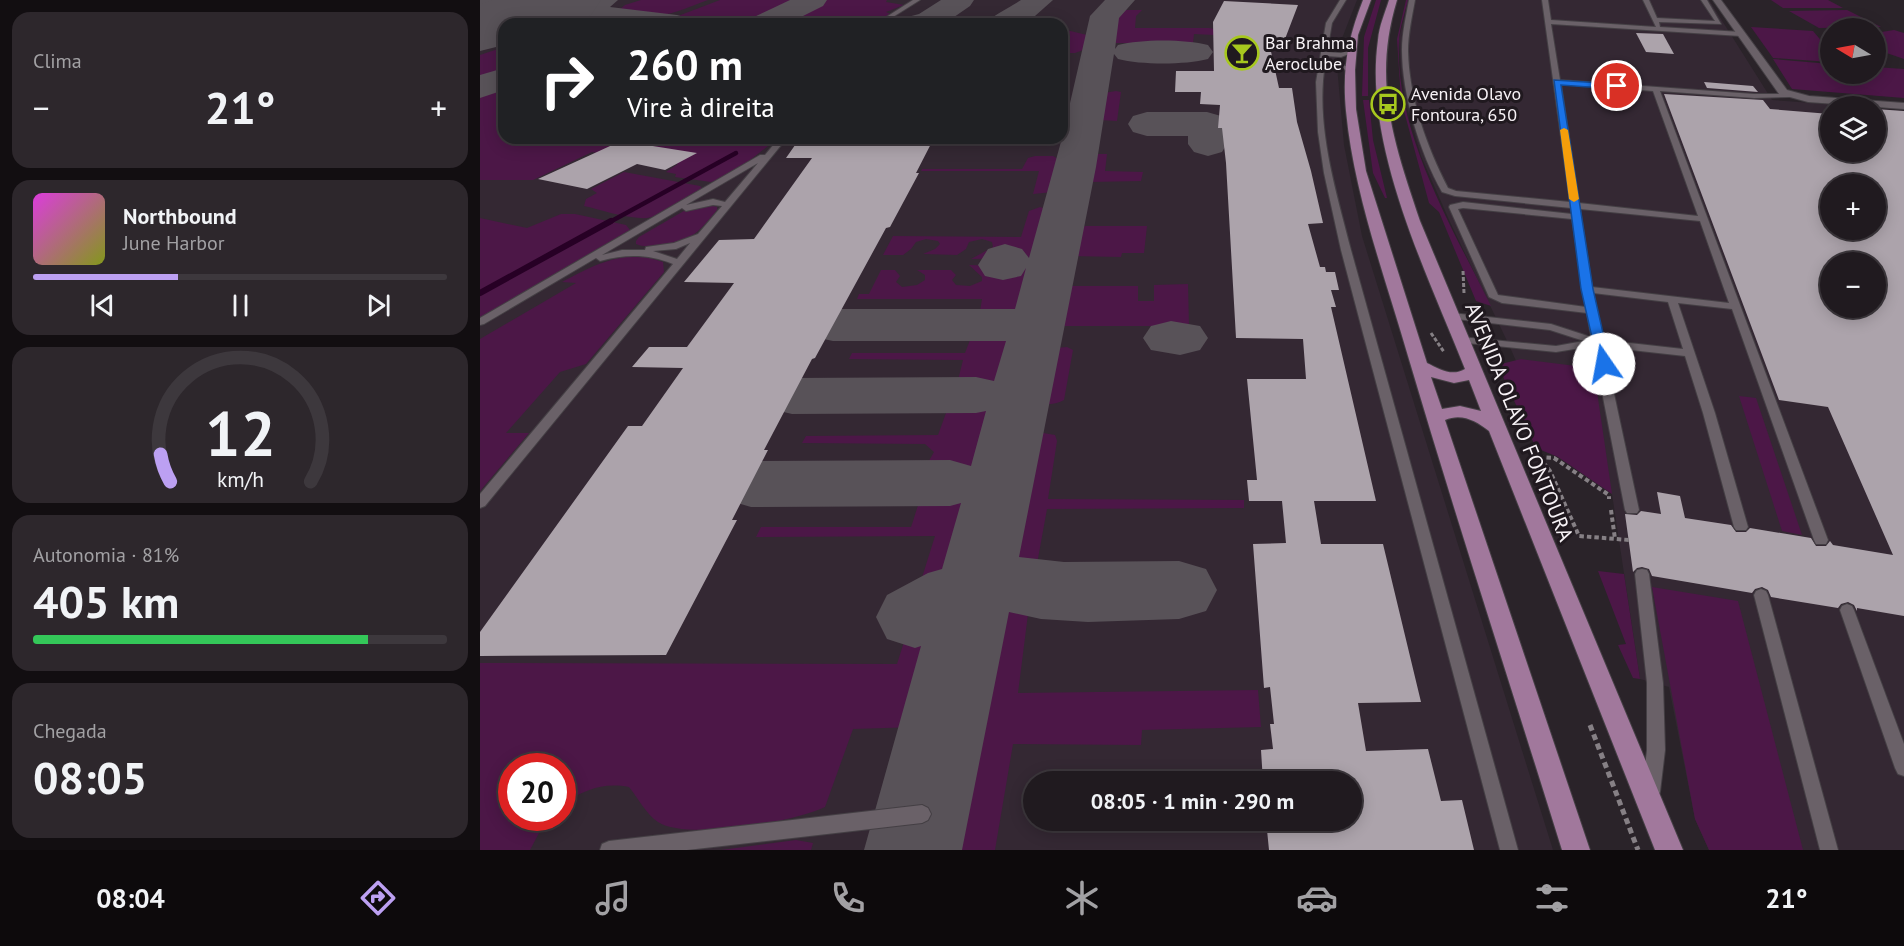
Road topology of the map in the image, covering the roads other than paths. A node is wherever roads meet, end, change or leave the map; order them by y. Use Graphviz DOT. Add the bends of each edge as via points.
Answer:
graph roads {
  1 [pos="917,0"];
  2 [pos="1343,0"];
  3 [pos="1367,0"];
  4 [pos="1393,0"];
  5 [pos="1412,0"];
  6 [pos="1545,0"];
  7 [pos="1646,0"];
  8 [pos="1704,0"];
  9 [pos="1717,0"];
  10 [pos="888,18"];
  11 [pos="1656,20"];
  12 [pos="1548,22"];
  13 [pos="1659,29"];
  14 [pos="1741,34"];
  15 [pos="1323,58"];
  16 [pos="1351,61"];
  17 [pos="1557,82"];
  18 [pos="1656,89"];
  19 [pos="1790,95"];
  20 [pos="1904,106"];
  21 [pos="778,144"];
  22 [pos="772,152"];
  23 [pos="729,205"];
  24 [pos="1575,205"];
  25 [pos="672,212"];
  26 [pos="1577,217"];
  27 [pos="1705,219"];
  28 [pos="702,236"];
  29 [pos="636,250"];
  30 [pos="582,263"];
  31 [pos="679,263"];
  32 [pos="1587,289"];
  33 [pos="1672,300"];
  34 [pos="1737,307"];
  35 [pos="1592,311"];
  36 [pos="1452,316"];
  37 [pos="480,322"];
  38 [pos="1461,340"];
  39 [pos="1600,343"];
  40 [pos="1690,353"];
  41 [pos="1420,366"];
  42 [pos="1473,371"];
  43 [pos="1436,417"];
  44 [pos="1498,429"];
  45 [pos="480,503"];
  46 [pos="1632,510"];
  47 [pos="1741,527"];
  48 [pos="1821,540"];
  49 [pos="1642,574"];
  50 [pos="1761,595"];
  51 [pos="1847,610"];
  52 [pos="1904,768"];
  53 [pos="1650,802"];
  54 [pos="922,813"];
  55 [pos="609,850"];
  56 [pos="1509,850"];
  57 [pos="1576,850"];
  58 [pos="1669,850"];
  59 [pos="1829,850"];
  1 -- 10 [label="lane"];
  2 -- 15 [label="lane" via="1329,23"];
  3 -- 16 [label="main road" via="1354,35"];
  4 -- 36 [label="main road, AVENIDA OLAVO FONTOURA" via="1381,48 1385,121 1413,221"];
  5 -- 24 [label="lane" via="1405,52 1410,88 1444,190"];
  6 -- 12 [label="lane"];
  7 -- 11 [label="lane"];
  8 -- 11 [label="lane" via="1719,23"];
  9 -- 14 [label="street"];
  11 -- 13 [label="lane"];
  12 -- 13 [label="lane"];
  12 -- 17 [label="lane"];
  13 -- 14 [label="lane"];
  14 -- 19 [label="street" via="1778,88"];
  15 -- 16 [label="lane"];
  15 -- 16 [label="lane" via="1341,56"];
  15 -- 56 [label="lane" via="1319,82 1322,132 1333,195"];
  16 -- 41 [label="main road" via="1351,109 1360,171"];
  17 -- 18 [label="lane"];
  17 -- 24 [label="lane"];
  18 -- 19 [label="lane"];
  18 -- 27 [label="lane"];
  19 -- 20 [label="street"];
  21 -- 22 [label="lane"];
  22 -- 23 [label="lane"];
  22 -- 25 [label="lane"];
  23 -- 25 [label="lane" via="713,202"];
  23 -- 28 [label="lane"];
  24 -- 26 [label="lane"];
  24 -- 27 [label="lane"];
  25 -- 30 [label="lane"];
  26 -- 32 [label="lane"];
  26 -- 35 [label="lane" via="1453,207 1494,297"];
  27 -- 34 [label="lane"];
  28 -- 29 [label="lane" via="676,246"];
  28 -- 31 [label="lane"];
  29 -- 30 [label="lane"];
  29 -- 31 [label="lane"];
  30 -- 37 [label="lane"];
  31 -- 45 [label="lane"];
  32 -- 33 [label="lane"];
  32 -- 35 [label="lane"];
  33 -- 34 [label="lane"];
  33 -- 40 [label="lane"];
  34 -- 48 [label="lane"];
  35 -- 39 [label="lane"];
  36 -- 38 [label="main road, AVENIDA OLAVO FONTOURA"];
  36 -- 39 [label="lane" via="1551,327"];
  38 -- 39 [label="lane" via="1556,349"];
  38 -- 42 [label="main road, AVENIDA OLAVO FONTOURA"];
  39 -- 40 [label="lane"];
  39 -- 46 [label="lane"];
  40 -- 47 [label="lane"];
  41 -- 42 [label="main road" via="1456,378"];
  41 -- 43 [label="main road"];
  42 -- 44 [label="main road, AVENIDA OLAVO FONTOURA"];
  43 -- 44 [label="main road" via="1445,412 1470,412"];
  43 -- 57 [label="main road"];
  44 -- 53 [label="main road, AVENIDA OLAVO FONTOURA"];
  49 -- 53 [label="lane" via="1656,705"];
  50 -- 59 [label="lane"];
  51 -- 52 [label="lane"];
  53 -- 58 [label="main road, AVENIDA OLAVO FONTOURA"];
  54 -- 55 [label="lane"];
}
